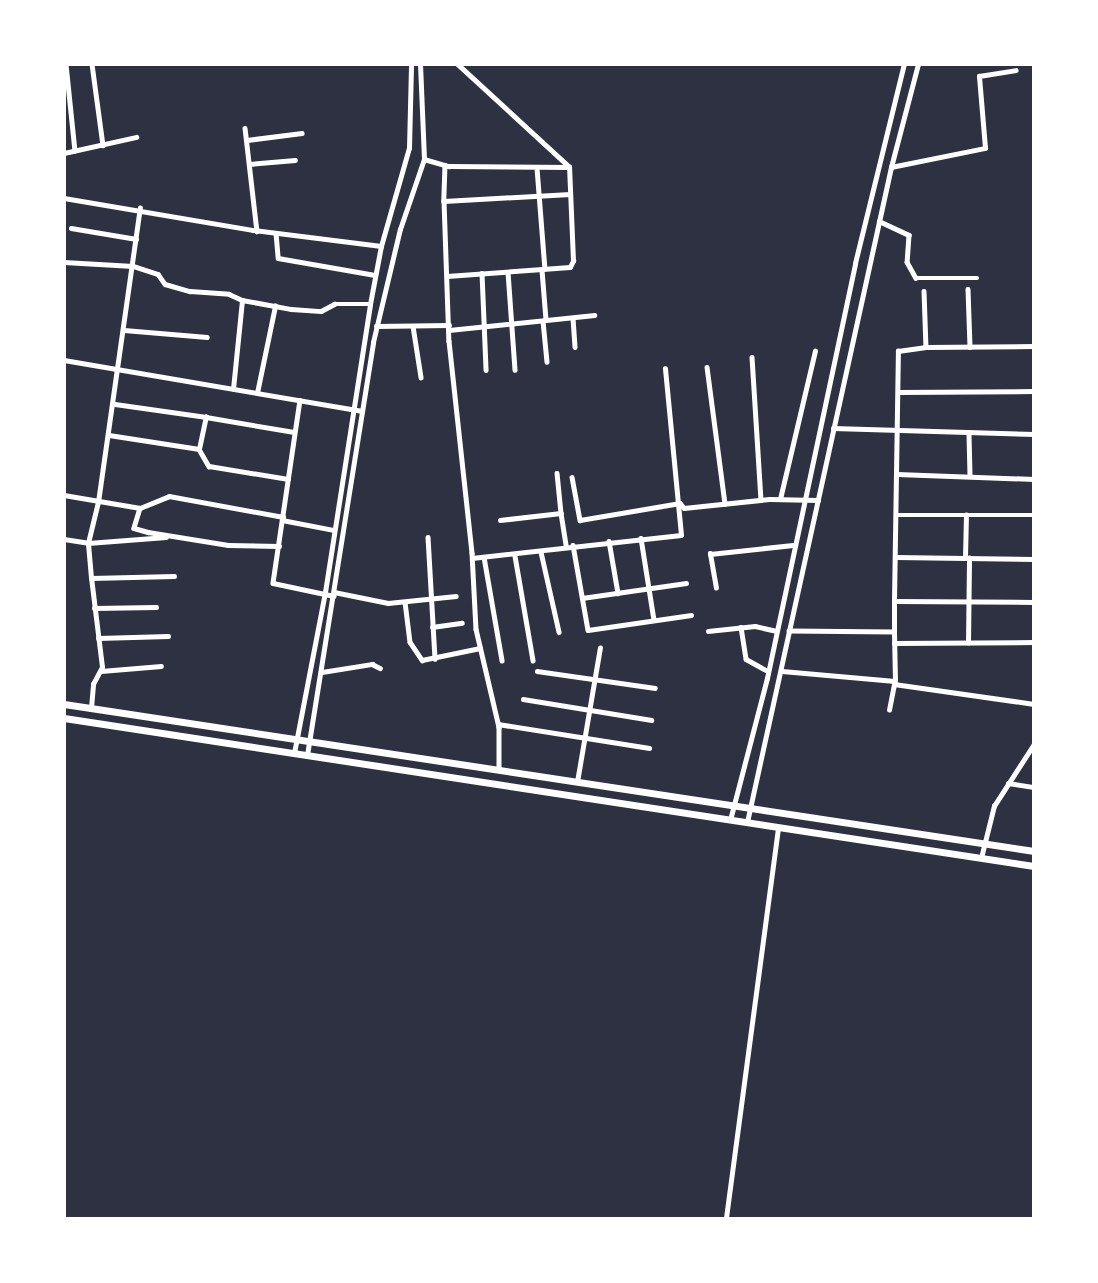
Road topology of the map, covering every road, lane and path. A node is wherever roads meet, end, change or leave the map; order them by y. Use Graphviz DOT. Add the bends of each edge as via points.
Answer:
graph roads {
  1 [pos="66,64"];
  2 [pos="92,64"];
  3 [pos="411,64"];
  4 [pos="420,64"];
  5 [pos="457,64"];
  6 [pos="904,64"];
  7 [pos="918,64"];
  8 [pos="1016,70"];
  9 [pos="245,128"];
  10 [pos="302,133"];
  11 [pos="136,137"];
  12 [pos="247,140"];
  13 [pos="103,145"];
  14 [pos="75,151"];
  15 [pos="64,153"];
  16 [pos="424,159"];
  17 [pos="295,160"];
  18 [pos="249,164"];
  19 [pos="445,165"];
  20 [pos="569,167"];
  21 [pos="891,167"];
  22 [pos="537,168"];
  23 [pos="570,194"];
  24 [pos="538,196"];
  25 [pos="64,198"];
  26 [pos="444,201"];
  27 [pos="140,208"];
  28 [pos="879,221"];
  29 [pos="71,228"];
  30 [pos="257,231"];
  31 [pos="276,233"];
  32 [pos="136,239"];
  33 [pos="381,246"];
  34 [pos="64,262"];
  35 [pos="133,267"];
  36 [pos="543,269"];
  37 [pos="508,272"];
  38 [pos="482,273"];
  39 [pos="375,275"];
  40 [pos="447,276"];
  41 [pos="977,278"];
  42 [pos="968,290"];
  43 [pos="924,291"];
  44 [pos="242,300"];
  45 [pos="370,304"];
  46 [pos="275,306"];
  47 [pos="594,315"];
  48 [pos="573,318"];
  49 [pos="545,320"];
  50 [pos="509,324"];
  51 [pos="376,326"];
  52 [pos="413,326"];
  53 [pos="483,327"];
  54 [pos="449,328"];
  55 [pos="124,330"];
  56 [pos="207,337"];
  57 [pos="1034,346"];
  58 [pos="576,347"];
  59 [pos="926,347"];
  60 [pos="970,347"];
  61 [pos="815,351"];
  62 [pos="752,357"];
  63 [pos="64,360"];
  64 [pos="547,362"];
  65 [pos="707,366"];
  66 [pos="119,368"];
  67 [pos="665,369"];
  68 [pos="486,370"];
  69 [pos="515,370"];
  70 [pos="421,377"];
  71 [pos="233,389"];
  72 [pos="1034,391"];
  73 [pos="257,393"];
  74 [pos="898,393"];
  75 [pos="300,400"];
  76 [pos="115,404"];
  77 [pos="351,409"];
  78 [pos="361,411"];
  79 [pos="206,417"];
  80 [pos="833,428"];
  81 [pos="294,432"];
  82 [pos="897,433"];
  83 [pos="969,434"];
  84 [pos="1034,434"];
  85 [pos="109,435"];
  86 [pos="199,450"];
  87 [pos="556,473"];
  88 [pos="897,474"];
  89 [pos="970,475"];
  90 [pos="572,477"];
  91 [pos="288,479"];
  92 [pos="1034,479"];
  93 [pos="64,495"];
  94 [pos="780,499"];
  95 [pos="761,500"];
  96 [pos="803,500"];
  97 [pos="818,500"];
  98 [pos="98,502"];
  99 [pos="680,503"];
  100 [pos="725,504"];
  101 [pos="140,507"];
  102 [pos="561,513"];
  103 [pos="896,515"];
  104 [pos="966,515"];
  105 [pos="1034,515"];
  106 [pos="283,519"];
  107 [pos="500,520"];
  108 [pos="334,530"];
  109 [pos="171,536"];
  110 [pos="428,537"];
  111 [pos="641,538"];
  112 [pos="64,539"];
  113 [pos="609,541"];
  114 [pos="88,543"];
  115 [pos="573,545"];
  116 [pos="793,545"];
  117 [pos="279,546"];
  118 [pos="566,546"];
  119 [pos="541,552"];
  120 [pos="515,556"];
  121 [pos="484,557"];
  122 [pos="896,557"];
  123 [pos="472,558"];
  124 [pos="967,558"];
  125 [pos="1034,559"];
  126 [pos="174,576"];
  127 [pos="91,578"];
  128 [pos="686,583"];
  129 [pos="716,588"];
  130 [pos="649,589"];
  131 [pos="325,592"];
  132 [pos="618,593"];
  133 [pos="334,594"];
  134 [pos="456,596"];
  135 [pos="582,598"];
  136 [pos="430,599"];
  137 [pos="894,601"];
  138 [pos="405,602"];
  139 [pos="968,602"];
  140 [pos="1034,602"];
  141 [pos="156,607"];
  142 [pos="94,608"];
  143 [pos="691,615"];
  144 [pos="654,620"];
  145 [pos="462,623"];
  146 [pos="432,627"];
  147 [pos="741,627"];
  148 [pos="708,631"];
  149 [pos="776,631"];
  150 [pos="789,631"];
  151 [pos="559,632"];
  152 [pos="894,632"];
  153 [pos="168,636"];
  154 [pos="98,638"];
  155 [pos="1034,642"];
  156 [pos="894,643"];
  157 [pos="968,643"];
  158 [pos="480,648"];
  159 [pos="600,648"];
  160 [pos="435,659"];
  161 [pos="502,660"];
  162 [pos="533,660"];
  163 [pos="161,666"];
  164 [pos="380,668"];
  165 [pos="101,671"];
  166 [pos="537,671"];
  167 [pos="768,671"];
  168 [pos="782,671"];
  169 [pos="322,672"];
  170 [pos="596,678"];
  171 [pos="894,682"];
  172 [pos="655,688"];
  173 [pos="523,699"];
  174 [pos="64,704"];
  175 [pos="1034,704"];
  176 [pos="91,708"];
  177 [pos="590,710"];
  178 [pos="889,710"];
  179 [pos="64,718"];
  180 [pos="651,720"];
  181 [pos="498,724"];
  182 [pos="585,737"];
  183 [pos="295,740"];
  184 [pos="309,742"];
  185 [pos="1034,744"];
  186 [pos="649,748"];
  187 [pos="294,753"];
  188 [pos="307,755"];
  189 [pos="1026,757"];
  190 [pos="1034,758"];
  191 [pos="499,770"];
  192 [pos="577,782"];
  193 [pos="1008,783"];
  194 [pos="1034,787"];
  195 [pos="734,804"];
  196 [pos="750,808"];
  197 [pos="730,820"];
  198 [pos="747,822"];
  199 [pos="778,828"];
  200 [pos="985,843"];
  201 [pos="1034,851"];
  202 [pos="981,858"];
  203 [pos="1034,866"];
  204 [pos="726,1218"];
  1 -- 14 [label="street"];
  2 -- 13 [label="street"];
  3 -- 33 [label="street" via="408,148"];
  4 -- 16 [label="street"];
  5 -- 20 [label="street"];
  6 -- 96 [label="street"];
  7 -- 21 [label="street"];
  8 -- 21 [label="street" via="979,76 985,148"];
  9 -- 12 [label="street"];
  10 -- 12 [label="street"];
  11 -- 13 [label="street"];
  12 -- 18 [label="street"];
  13 -- 14 [label="street"];
  14 -- 15 [label="street"];
  16 -- 19 [label="street"];
  16 -- 51 [label="street" via="400,229"];
  17 -- 18 [label="street"];
  18 -- 30 [label="street"];
  19 -- 22 [label="street"];
  19 -- 26 [label="street"];
  20 -- 22 [label="street"];
  20 -- 23 [label="street"];
  21 -- 28 [label="street"];
  22 -- 24 [label="street"];
  23 -- 24 [label="street"];
  23 -- 36 [label="street" via="572,265"];
  24 -- 26 [label="street"];
  24 -- 36 [label="street"];
  25 -- 27 [label="street"];
  26 -- 40 [label="street"];
  27 -- 30 [label="street"];
  27 -- 32 [label="street"];
  28 -- 41 [label="street" via="909,235 907,262 916,278"];
  28 -- 80 [label="street"];
  29 -- 32 [label="street"];
  30 -- 31 [label="street"];
  31 -- 33 [label="street"];
  31 -- 39 [label="street" via="278,258"];
  32 -- 35 [label="street"];
  33 -- 39 [label="street"];
  34 -- 35 [label="street"];
  35 -- 44 [label="street" via="158,274 165,284 190,291 229,294"];
  35 -- 55 [label="street"];
  36 -- 37 [label="street"];
  36 -- 49 [label="street"];
  37 -- 38 [label="street"];
  37 -- 50 [label="street"];
  38 -- 40 [label="street"];
  38 -- 53 [label="street"];
  39 -- 45 [label="street"];
  40 -- 54 [label="street"];
  42 -- 60 [label="street"];
  43 -- 59 [label="street"];
  44 -- 46 [label="street"];
  44 -- 71 [label="street"];
  45 -- 46 [label="street" via="334,304 321,311"];
  45 -- 77 [label="street"];
  46 -- 73 [label="street"];
  47 -- 48 [label="street"];
  48 -- 49 [label="street"];
  48 -- 58 [label="street"];
  49 -- 50 [label="street"];
  49 -- 64 [label="street"];
  50 -- 53 [label="street"];
  50 -- 69 [label="street"];
  51 -- 52 [label="street"];
  51 -- 78 [label="street"];
  52 -- 54 [label="street"];
  52 -- 70 [label="street"];
  53 -- 54 [label="street"];
  53 -- 68 [label="street"];
  54 -- 123 [label="street"];
  55 -- 56 [label="street"];
  55 -- 66 [label="street"];
  57 -- 60 [label="street"];
  59 -- 60 [label="street"];
  59 -- 74 [label="street" via="898,351"];
  61 -- 94 [label="street"];
  62 -- 95 [label="street"];
  63 -- 66 [label="street"];
  65 -- 100 [label="street"];
  66 -- 71 [label="street"];
  66 -- 76 [label="street"];
  67 -- 99 [label="street"];
  71 -- 73 [label="street"];
  72 -- 74 [label="street"];
  73 -- 75 [label="street"];
  74 -- 82 [label="street"];
  75 -- 77 [label="street"];
  75 -- 81 [label="street"];
  76 -- 79 [label="street"];
  76 -- 85 [label="street"];
  77 -- 78 [label="street"];
  77 -- 108 [label="street"];
  78 -- 133 [label="street"];
  79 -- 81 [label="street"];
  79 -- 86 [label="street"];
  80 -- 82 [label="street"];
  80 -- 97 [label="street"];
  81 -- 91 [label="street"];
  82 -- 83 [label="street"];
  82 -- 88 [label="street"];
  83 -- 84 [label="street"];
  83 -- 89 [label="street"];
  85 -- 86 [label="street"];
  85 -- 98 [label="street"];
  86 -- 91 [label="street" via="209,466"];
  87 -- 102 [label="street"];
  88 -- 89 [label="street"];
  88 -- 103 [label="street"];
  89 -- 92 [label="street"];
  90 -- 99 [label="street" via="580,520"];
  91 -- 106 [label="street"];
  93 -- 98 [label="street"];
  94 -- 95 [label="street"];
  94 -- 96 [label="street"];
  95 -- 100 [label="street"];
  96 -- 97 [label="street"];
  96 -- 116 [label="street"];
  97 -- 150 [label="street"];
  98 -- 101 [label="street"];
  98 -- 114 [label="street"];
  99 -- 100 [label="street" via="684,508"];
  99 -- 111 [label="street" via="681,535"];
  101 -- 106 [label="street" via="169,496"];
  101 -- 109 [label="street" via="134,528"];
  102 -- 107 [label="street"];
  102 -- 118 [label="street"];
  103 -- 104 [label="street"];
  103 -- 122 [label="street"];
  104 -- 105 [label="street"];
  104 -- 124 [label="street"];
  106 -- 108 [label="street"];
  106 -- 117 [label="street"];
  108 -- 131 [label="street"];
  109 -- 114 [label="street"];
  109 -- 117 [label="street" via="228,545"];
  110 -- 136 [label="street"];
  111 -- 113 [label="street"];
  111 -- 130 [label="street"];
  112 -- 114 [label="street"];
  113 -- 115 [label="street"];
  113 -- 132 [label="street"];
  114 -- 127 [label="street"];
  115 -- 118 [label="street"];
  115 -- 135 [label="street"];
  116 -- 129 [label="street" via="710,554"];
  116 -- 149 [label="street"];
  117 -- 131 [label="street" via="273,584"];
  118 -- 119 [label="street"];
  119 -- 120 [label="street"];
  119 -- 151 [label="street"];
  120 -- 121 [label="street"];
  120 -- 162 [label="street"];
  121 -- 123 [label="street"];
  121 -- 161 [label="street"];
  122 -- 124 [label="street"];
  122 -- 137 [label="street"];
  123 -- 158 [label="street"];
  124 -- 125 [label="street"];
  124 -- 139 [label="street"];
  126 -- 127 [label="street"];
  127 -- 142 [label="street"];
  128 -- 130 [label="street"];
  130 -- 132 [label="street"];
  130 -- 144 [label="street"];
  131 -- 133 [label="street"];
  131 -- 183 [label="street"];
  132 -- 135 [label="street"];
  133 -- 138 [label="street"];
  133 -- 169 [label="street"];
  134 -- 136 [label="street"];
  135 -- 144 [label="street" via="588,630"];
  136 -- 138 [label="street"];
  136 -- 146 [label="street"];
  137 -- 139 [label="street"];
  137 -- 152 [label="street"];
  138 -- 160 [label="street" via="411,645 422,660"];
  139 -- 140 [label="street"];
  139 -- 157 [label="street"];
  141 -- 142 [label="street"];
  142 -- 154 [label="street"];
  143 -- 144 [label="street"];
  145 -- 146 [label="street"];
  146 -- 160 [label="street"];
  147 -- 148 [label="street"];
  147 -- 149 [label="street" via="759,626"];
  147 -- 167 [label="street" via="746,660"];
  149 -- 167 [label="street"];
  150 -- 152 [label="street"];
  150 -- 168 [label="street"];
  152 -- 156 [label="street"];
  153 -- 154 [label="street"];
  154 -- 165 [label="street"];
  155 -- 157 [label="street"];
  156 -- 157 [label="street"];
  156 -- 171 [label="street"];
  158 -- 160 [label="street"];
  158 -- 181 [label="street"];
  159 -- 170 [label="street"];
  163 -- 165 [label="street"];
  164 -- 169 [label="street" via="372,664"];
  165 -- 176 [label="street" via="93,684"];
  166 -- 170 [label="street"];
  167 -- 195 [label="street"];
  168 -- 171 [label="street"];
  168 -- 196 [label="street"];
  169 -- 184 [label="street"];
  170 -- 172 [label="street"];
  170 -- 177 [label="street"];
  171 -- 175 [label="street"];
  171 -- 178 [label="street"];
  173 -- 177 [label="street"];
  174 -- 176 [label="main road"];
  176 -- 183 [label="main road"];
  177 -- 180 [label="street"];
  177 -- 182 [label="street"];
  179 -- 187 [label="main road"];
  181 -- 182 [label="street"];
  181 -- 191 [label="street"];
  182 -- 186 [label="street"];
  182 -- 192 [label="street"];
  183 -- 184 [label="main road"];
  183 -- 187 [label="street"];
  184 -- 188 [label="street"];
  184 -- 191 [label="main road"];
  185 -- 189 [label="street"];
  187 -- 188 [label="main road"];
  188 -- 197 [label="main road"];
  189 -- 190 [label="street"];
  189 -- 193 [label="street"];
  191 -- 192 [label="main road"];
  192 -- 195 [label="main road"];
  193 -- 194 [label="street"];
  193 -- 200 [label="street" via="994,806"];
  195 -- 196 [label="main road"];
  195 -- 197 [label="street"];
  196 -- 198 [label="street"];
  196 -- 200 [label="main road"];
  197 -- 198 [label="main road"];
  198 -- 199 [label="main road"];
  199 -- 202 [label="main road"];
  199 -- 204 [label="street"];
  200 -- 201 [label="main road"];
  200 -- 202 [label="street"];
  202 -- 203 [label="main road"];
}
